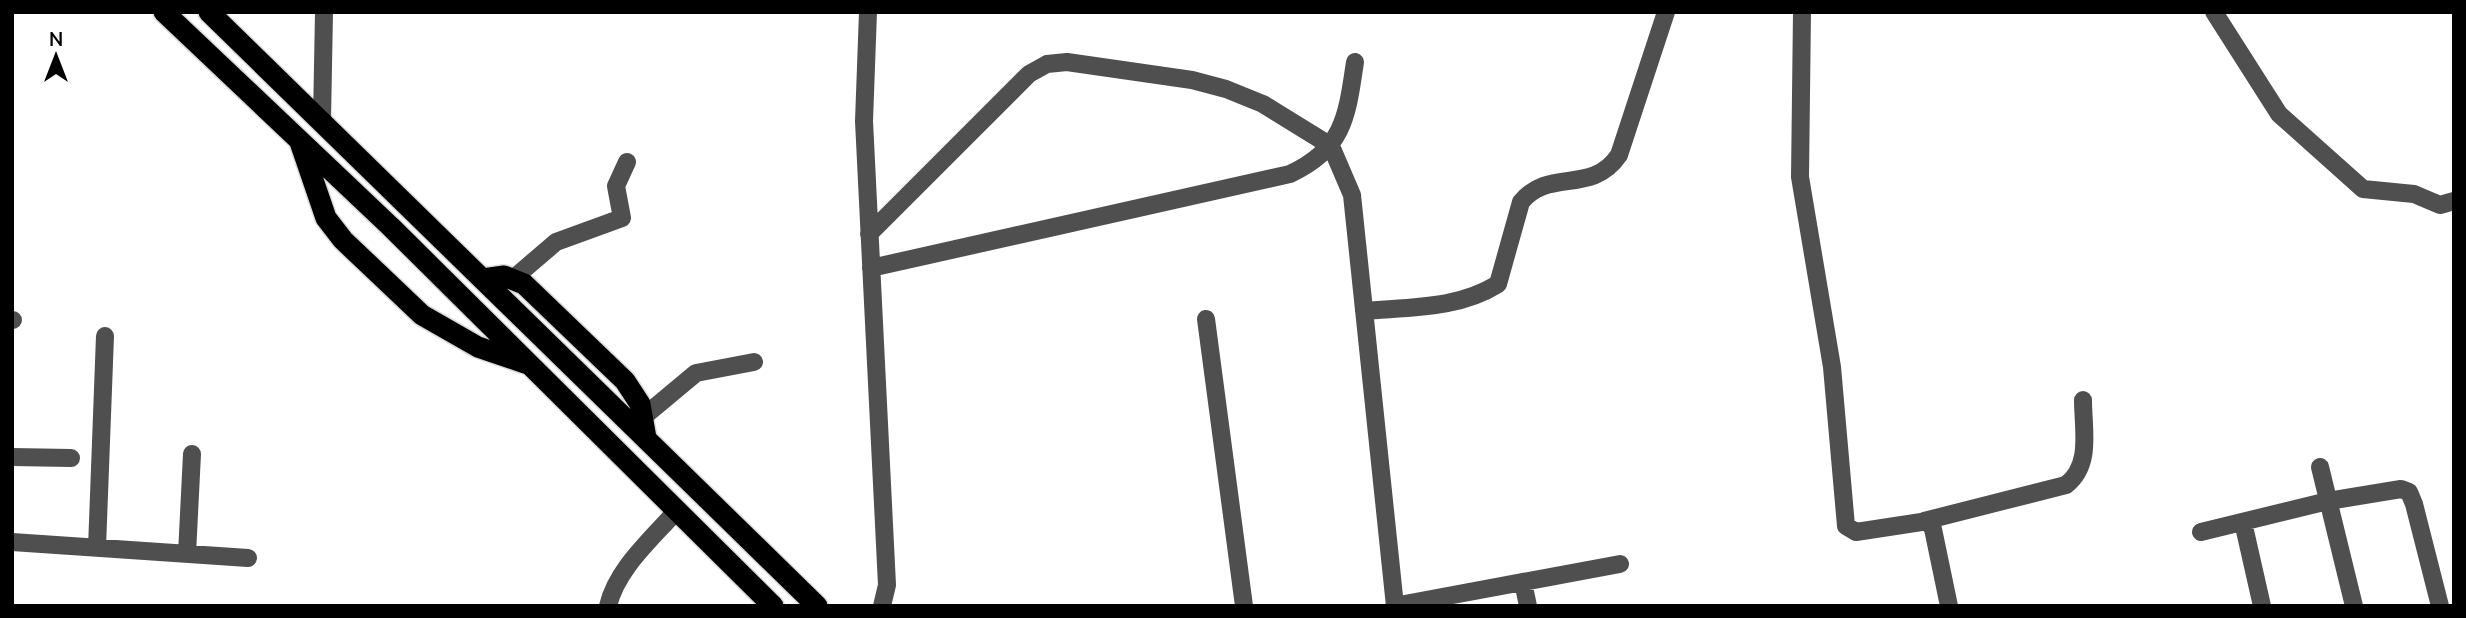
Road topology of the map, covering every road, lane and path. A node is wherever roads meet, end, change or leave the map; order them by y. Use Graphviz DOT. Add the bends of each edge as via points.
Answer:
graph roads {
  1 [pos="164,12"];
  2 [pos="209,12"];
  3 [pos="324,12"];
  4 [pos="868,12"];
  5 [pos="1665,12"];
  6 [pos="1802,12"];
  7 [pos="2214,12"];
  8 [pos="1356,62"];
  9 [pos="321,120"];
  10 [pos="300,141"];
  11 [pos="1331,146"];
  12 [pos="627,162"];
  13 [pos="2454,201"];
  14 [pos="869,234"];
  15 [pos="871,268"];
  16 [pos="514,278"];
  17 [pos="484,279"];
  18 [pos="1364,311"];
  19 [pos="1206,320"];
  20 [pos="105,336"];
  21 [pos="754,362"];
  22 [pos="530,365"];
  23 [pos="2083,400"];
  24 [pos="644,428"];
  25 [pos="192,454"];
  26 [pos="12,457"];
  27 [pos="71,458"];
  28 [pos="2320,467"];
  29 [pos="2328,501"];
  30 [pos="677,510"];
  31 [pos="1924,521"];
  32 [pos="2244,522"];
  33 [pos="2200,532"];
  34 [pos="12,542"];
  35 [pos="97,548"];
  36 [pos="187,554"];
  37 [pos="248,558"];
  38 [pos="1620,564"];
  39 [pos="1523,582"];
  40 [pos="608,606"];
  41 [pos="773,606"];
  42 [pos="817,606"];
  43 [pos="882,606"];
  44 [pos="1244,606"];
  45 [pos="1395,606"];
  46 [pos="1528,606"];
  47 [pos="1950,606"];
  48 [pos="2262,606"];
  49 [pos="2354,606"];
  50 [pos="2440,606"];
  1 -- 10 [label="highway"];
  2 -- 9 [label="highway"];
  3 -- 9 [label="street"];
  4 -- 14 [label="street" via="864,121"];
  5 -- 18 [label="street" via="1619,155 1608,171 1594,177 1543,185 1528,193 1521,202 1498,284 1457,303"];
  6 -- 31 [label="street" via="1800,177 1832,367 1846,526 1856,532"];
  7 -- 13 [label="street" via="2279,114 2363,189 2412,194 2440,205"];
  8 -- 11 [label="street" via="1347,114"];
  9 -- 17 [label="highway"];
  10 -- 22 [label="highway"];
  10 -- 22 [label="highway" via="326,218 343,240 422,316 478,347"];
  11 -- 14 [label="street" via="1263,104 1217,86 1068,62 1047,64 1029,75"];
  11 -- 15 [label="street" via="1304,167 1275,180"];
  11 -- 18 [label="street" via="1351,187"];
  12 -- 16 [label="street" via="616,186 622,218 556,242"];
  14 -- 15 [label="street"];
  15 -- 43 [label="street" via="887,585"];
  16 -- 17 [label="highway"];
  16 -- 24 [label="highway" via="625,381 640,404"];
  17 -- 24 [label="highway"];
  18 -- 45 [label="street"];
  19 -- 44 [label="street"];
  20 -- 35 [label="street"];
  21 -- 24 [label="street" via="696,373"];
  22 -- 30 [label="highway"];
  23 -- 31 [label="street" via="2084,462 2066,485"];
  24 -- 42 [label="highway"];
  25 -- 36 [label="street"];
  26 -- 27 [label="street"];
  28 -- 29 [label="street"];
  29 -- 32 [label="street"];
  29 -- 49 [label="street"];
  29 -- 50 [label="street" via="2400,489 2409,492"];
  30 -- 40 [label="street" via="625,570"];
  30 -- 41 [label="highway"];
  31 -- 47 [label="street" via="1933,528"];
  32 -- 33 [label="street"];
  32 -- 48 [label="street"];
  34 -- 35 [label="street"];
  35 -- 36 [label="street"];
  36 -- 37 [label="street"];
  38 -- 39 [label="street"];
  39 -- 45 [label="street"];
  39 -- 46 [label="street"];
}
